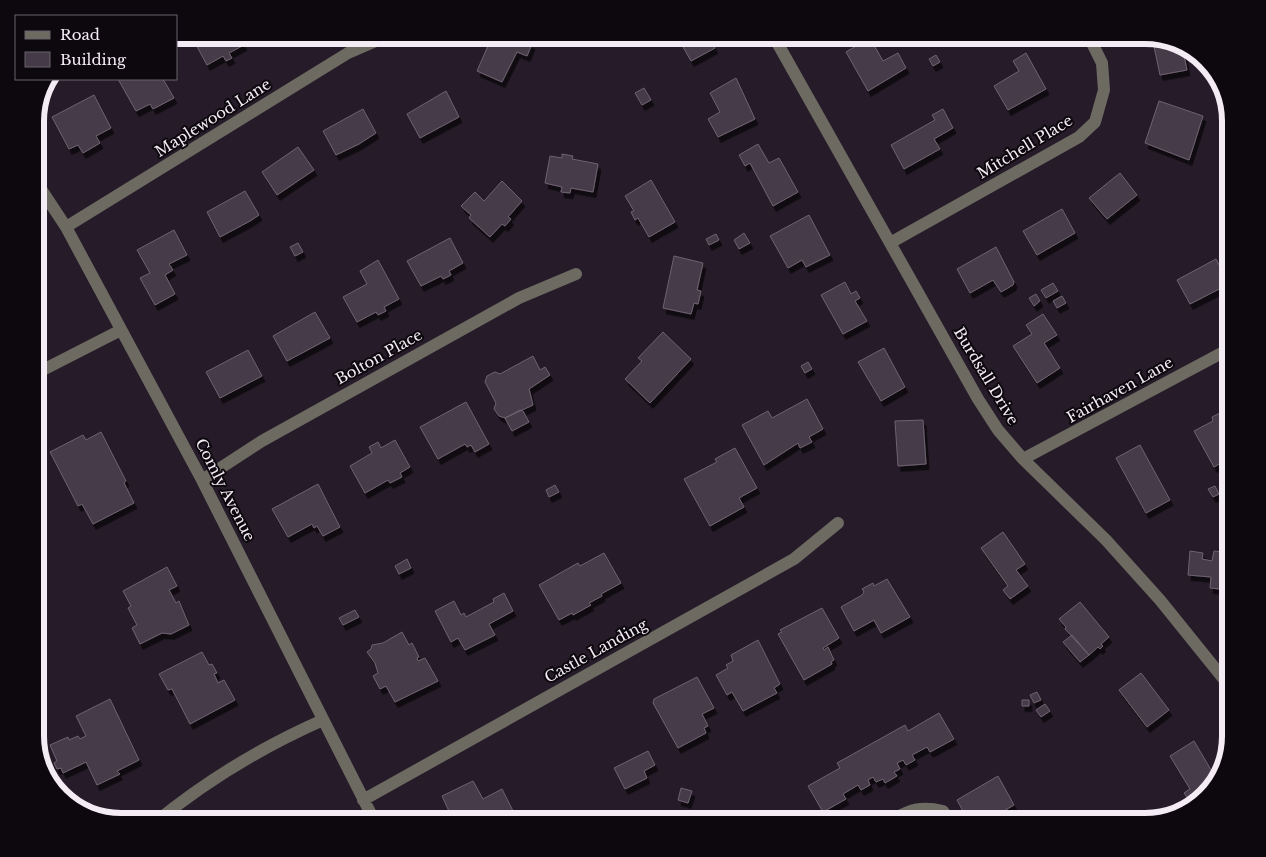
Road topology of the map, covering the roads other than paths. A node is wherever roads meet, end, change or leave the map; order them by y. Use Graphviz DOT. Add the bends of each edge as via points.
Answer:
graph roads {
  1 [pos="369,44"];
  2 [pos="778,44"];
  3 [pos="1092,44"];
  4 [pos="44,194"];
  5 [pos="66,227"];
  6 [pos="890,243"];
  7 [pos="576,274"];
  8 [pos="121,330"];
  9 [pos="1222,353"];
  10 [pos="44,369"];
  11 [pos="1023,459"];
  12 [pos="202,480"];
  13 [pos="838,523"];
  14 [pos="1222,670"];
  15 [pos="323,720"];
  16 [pos="363,800"];
  17 [pos="168,813"];
  18 [pos="370,813"];
  19 [pos="906,813"];
  20 [pos="944,813"];
  1 -- 5 [label="street, Maplewood Lane" via="348,53"];
  2 -- 6 [label="street, Burdsall Drive"];
  3 -- 6 [label="street, Mitchell Place" via="1102,63 1104,90 1095,122 1079,137"];
  4 -- 5 [label="street, Comly Avenue"];
  5 -- 8 [label="street, Comly Avenue"];
  6 -- 11 [label="street, Burdsall Drive" via="978,399 998,430"];
  7 -- 12 [label="street, Bolton Place" via="519,298 262,442"];
  8 -- 10 [label="street"];
  8 -- 12 [label="street, Comly Avenue"];
  9 -- 11 [label="street, Fairhaven Lane"];
  11 -- 14 [label="street, Burdsall Drive" via="1106,540"];
  12 -- 15 [label="street, Comly Avenue"];
  13 -- 16 [label="street, Castle Landing" via="794,559"];
  15 -- 16 [label="street, Comly Avenue"];
  15 -- 17 [label="street" via="224,771"];
  16 -- 18 [label="street, Comly Avenue"];
  19 -- 20 [label="street" via="926,807"];
}
